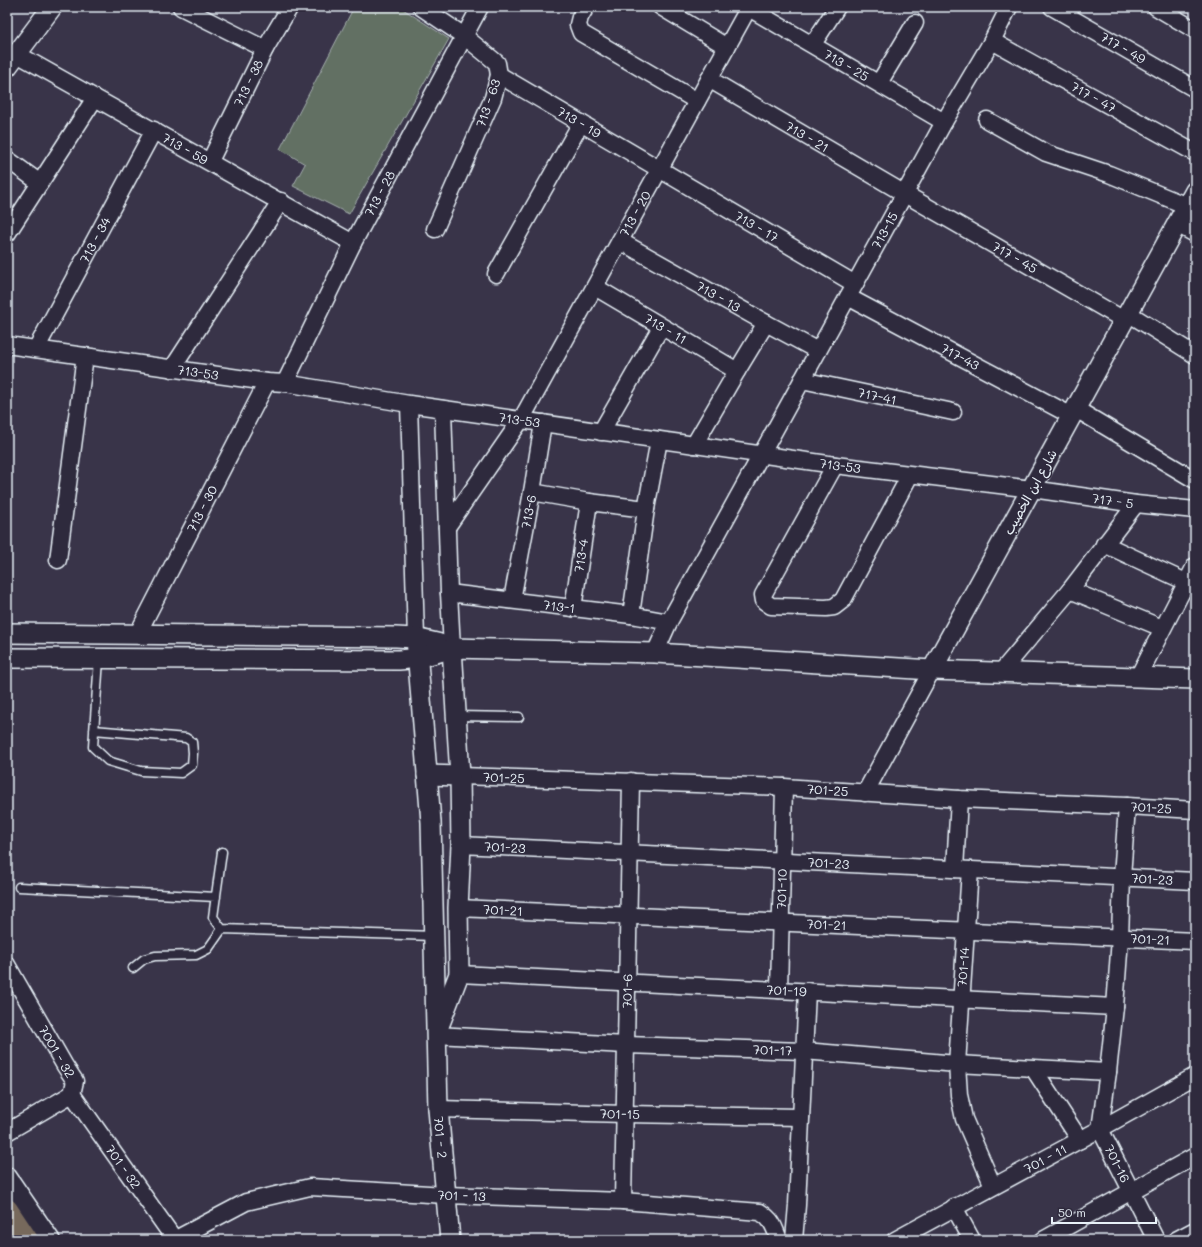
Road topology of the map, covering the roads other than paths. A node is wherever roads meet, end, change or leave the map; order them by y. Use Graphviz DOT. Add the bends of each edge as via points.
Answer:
graph roads {
  1 [pos="52,7"];
  2 [pos="181,7"];
  3 [pos="290,7"];
  4 [pos="421,7"];
  5 [pos="480,7"];
  6 [pos="586,7"];
  7 [pos="661,7"];
  8 [pos="749,7"];
  9 [pos="837,7"];
  10 [pos="1008,7"];
  11 [pos="1052,7"];
  12 [pos="1156,7"];
  13 [pos="915,23"];
  14 [pos="1195,30"];
  15 [pos="464,36"];
  16 [pos="992,41"];
  17 [pos="813,44"];
  18 [pos="727,47"];
  19 [pos="265,49"];
  20 [pos="12,61"];
  21 [pos="499,75"];
  22 [pos="709,79"];
  23 [pos="879,83"];
  24 [pos="1195,89"];
  25 [pos="95,98"];
  26 [pos="697,101"];
  27 [pos="987,120"];
  28 [pos="944,122"];
  29 [pos="581,123"];
  30 [pos="154,130"];
  31 [pos="1195,152"];
  32 [pos="7,160"];
  33 [pos="210,161"];
  34 [pos="660,169"];
  35 [pos="40,183"];
  36 [pos="905,194"];
  37 [pos="1191,199"];
  38 [pos="281,201"];
  39 [pos="1177,224"];
  40 [pos="435,229"];
  41 [pos="7,234"];
  42 [pos="1195,234"];
  43 [pos="620,241"];
  44 [pos="353,243"];
  45 [pos="496,274"];
  46 [pos="595,287"];
  47 [pos="851,290"];
  48 [pos="1126,317"];
  49 [pos="766,323"];
  50 [pos="661,327"];
  51 [pos="7,345"];
  52 [pos="36,349"];
  53 [pos="818,351"];
  54 [pos="1195,355"];
  55 [pos="85,356"];
  56 [pos="172,369"];
  57 [pos="736,371"];
  58 [pos="802,380"];
  59 [pos="267,382"];
  60 [pos="285,383"];
  61 [pos="409,404"];
  62 [pos="443,409"];
  63 [pos="953,412"];
  64 [pos="1074,412"];
  65 [pos="521,420"];
  66 [pos="543,424"];
  67 [pos="601,432"];
  68 [pos="659,440"];
  69 [pos="694,445"];
  70 [pos="761,455"];
  71 [pos="834,465"];
  72 [pos="910,475"];
  73 [pos="1195,480"];
  74 [pos="1032,489"];
  75 [pos="532,492"];
  76 [pos="589,502"];
  77 [pos="1136,504"];
  78 [pos="646,509"];
  79 [pos="1195,510"];
  80 [pos="447,527"];
  81 [pos="1104,544"];
  82 [pos="58,560"];
  83 [pos="1195,566"];
  84 [pos="1186,582"];
  85 [pos="1070,590"];
  86 [pos="449,593"];
  87 [pos="512,600"];
  88 [pos="573,608"];
  89 [pos="631,615"];
  90 [pos="669,622"];
  91 [pos="1162,628"];
  92 [pos="7,633"];
  93 [pos="137,635"];
  94 [pos="416,638"];
  95 [pos="452,648"];
  96 [pos="655,653"];
  97 [pos="7,658"];
  98 [pos="418,658"];
  99 [pos="99,659"];
  100 [pos="932,670"];
  101 [pos="1001,672"];
  102 [pos="1193,675"];
  103 [pos="1138,677"];
  104 [pos="456,716"];
  105 [pos="519,717"];
  106 [pos="94,730"];
  107 [pos="427,775"];
  108 [pos="460,776"];
  109 [pos="631,781"];
  110 [pos="784,787"];
  111 [pos="865,793"];
  112 [pos="959,799"];
  113 [pos="1127,806"];
  114 [pos="1195,810"];
  115 [pos="461,845"];
  116 [pos="222,852"];
  117 [pos="630,853"];
  118 [pos="782,861"];
  119 [pos="962,869"];
  120 [pos="1122,877"];
  121 [pos="1195,881"];
  122 [pos="19,887"];
  123 [pos="216,897"];
  124 [pos="458,908"];
  125 [pos="628,916"];
  126 [pos="780,923"];
  127 [pos="222,929"];
  128 [pos="966,931"];
  129 [pos="434,936"];
  130 [pos="1120,938"];
  131 [pos="1195,941"];
  132 [pos="7,965"];
  133 [pos="134,968"];
  134 [pos="459,974"];
  135 [pos="627,982"];
  136 [pos="778,990"];
  137 [pos="807,991"];
  138 [pos="961,999"];
  139 [pos="1115,1007"];
  140 [pos="436,1035"];
  141 [pos="626,1045"];
  142 [pos="804,1051"];
  143 [pos="957,1064"];
  144 [pos="1033,1068"];
  145 [pos="1108,1072"];
  146 [pos="1195,1076"];
  147 [pos="72,1094"];
  148 [pos="438,1109"];
  149 [pos="625,1114"];
  150 [pos="801,1117"];
  151 [pos="1100,1129"];
  152 [pos="7,1132"];
  153 [pos="1080,1140"];
  154 [pos="1195,1156"];
  155 [pos="7,1177"];
  156 [pos="993,1186"];
  157 [pos="1132,1191"];
  158 [pos="446,1195"];
  159 [pos="623,1201"];
  160 [pos="954,1207"];
  161 [pos="7,1210"];
  162 [pos="1195,1230"];
  163 [pos="27,1240"];
  164 [pos="50,1240"];
  165 [pos="174,1240"];
  166 [pos="450,1240"];
  167 [pos="779,1240"];
  168 [pos="794,1240"];
  169 [pos="895,1240"];
  170 [pos="972,1240"];
  171 [pos="1043,1240"];
  172 [pos="1156,1240"];
  173 [pos="1176,1240"];
  1 -- 20 [label="street"];
  2 -- 19 [label="street"];
  3 -- 19 [label="street, 713 - 38"];
  4 -- 15 [label="street, 713 - 63"];
  5 -- 15 [label="street, 713 - 28"];
  6 -- 26 [label="street" via="578,25 581,33"];
  7 -- 18 [label="street"];
  8 -- 17 [label="street, 713 - 25"];
  8 -- 18 [label="street, 713 - 20"];
  9 -- 17 [label="street"];
  10 -- 16 [label="street, 713-15"];
  11 -- 24 [label="street, 717 - 49"];
  12 -- 14 [label="street"];
  13 -- 23 [label="street"];
  15 -- 21 [label="street, 713 - 63" via="497,63"];
  15 -- 44 [label="street, 713 - 28"];
  16 -- 28 [label="street, 713-15"];
  16 -- 31 [label="street, 717 - 47"];
  17 -- 23 [label="street, 713 - 25"];
  18 -- 22 [label="street, 713 - 20"];
  19 -- 33 [label="street, 713 - 38"];
  20 -- 25 [label="street, 713 - 59"];
  21 -- 29 [label="street, 713 - 19"];
  21 -- 40 [label="street, 713 - 63" via="493,98"];
  22 -- 26 [label="street, 713 - 20"];
  22 -- 36 [label="street, 713 - 21"];
  23 -- 28 [label="street, 713 - 25"];
  25 -- 30 [label="street, 713 - 59"];
  25 -- 35 [label="street"];
  26 -- 34 [label="street, 713 - 20"];
  27 -- 37 [label="street" via="1046,153"];
  28 -- 36 [label="street, 713-15"];
  29 -- 34 [label="street, 713 - 19"];
  29 -- 45 [label="street"];
  30 -- 33 [label="street, 713 - 59"];
  30 -- 52 [label="street, 713 - 34"];
  32 -- 35 [label="street"];
  33 -- 38 [label="street, 713 - 59"];
  34 -- 43 [label="street, 713 - 20"];
  34 -- 47 [label="street, 713 - 17"];
  35 -- 41 [label="street"];
  36 -- 47 [label="street, 713-15"];
  36 -- 48 [label="street, 717 - 45"];
  37 -- 39 [label="street, شارع ابن الخصيب"];
  38 -- 44 [label="street, 713 - 59"];
  38 -- 56 [label="street"];
  39 -- 42 [label="street"];
  39 -- 48 [label="street, شارع ابن الخصيب"];
  43 -- 46 [label="street, 713 - 20"];
  43 -- 49 [label="street, 713 - 13"];
  44 -- 60 [label="street, 713 - 28"];
  46 -- 50 [label="street, 713 - 11"];
  46 -- 65 [label="street, 713 - 20"];
  47 -- 53 [label="street, 713-15"];
  47 -- 64 [label="street, 717-43"];
  48 -- 54 [label="street, 717 - 45"];
  48 -- 64 [label="street, شارع ابن الخصيب"];
  49 -- 53 [label="street, 713 - 13"];
  49 -- 57 [label="street"];
  50 -- 57 [label="street, 713 - 11"];
  50 -- 67 [label="street"];
  51 -- 52 [label="street, 713-53"];
  52 -- 55 [label="street, 713-53"];
  53 -- 58 [label="street, 713-15"];
  55 -- 56 [label="street, 713-53"];
  55 -- 82 [label="street"];
  56 -- 59 [label="street, 713-53"];
  57 -- 69 [label="street"];
  58 -- 63 [label="street, 717-41"];
  58 -- 70 [label="street, 713-15"];
  59 -- 60 [label="street, 713-53"];
  59 -- 93 [label="street, 713 - 30"];
  60 -- 61 [label="street, 713-53"];
  61 -- 62 [label="street, 713-53"];
  61 -- 94 [label="street"];
  62 -- 65 [label="street, 713-53"];
  62 -- 80 [label="street"];
  64 -- 73 [label="street, 717-43"];
  64 -- 74 [label="street, شارع ابن الخصيب"];
  65 -- 66 [label="street, 713-53"];
  65 -- 80 [label="street, 713 - 20"];
  66 -- 67 [label="street, 713-53"];
  66 -- 75 [label="street, 713-6"];
  67 -- 68 [label="street, 713-53"];
  68 -- 69 [label="street, 713-53"];
  68 -- 78 [label="street"];
  69 -- 70 [label="street, 713-53"];
  70 -- 71 [label="street, 713-53"];
  70 -- 90 [label="street, 713-15"];
  71 -- 72 [label="street, 713-53"];
  71 -- 72 [label="street" via="763,595 764,601 771,606 826,608 834,607 842,600"];
  72 -- 74 [label="street, 713-53"];
  74 -- 77 [label="street, 717 - 5"];
  74 -- 100 [label="street, شارع ابن الخصيب"];
  75 -- 76 [label="street"];
  75 -- 87 [label="street, 713-6"];
  76 -- 78 [label="street"];
  76 -- 88 [label="street, 713-4"];
  77 -- 79 [label="street, 717 - 5"];
  77 -- 81 [label="street"];
  78 -- 89 [label="street"];
  80 -- 86 [label="street"];
  81 -- 84 [label="street"];
  81 -- 85 [label="street"];
  83 -- 84 [label="street"];
  84 -- 91 [label="street"];
  85 -- 91 [label="street"];
  85 -- 101 [label="street"];
  86 -- 87 [label="street, 713-1"];
  86 -- 95 [label="street"];
  87 -- 88 [label="street, 713-1"];
  88 -- 89 [label="street, 713-1"];
  89 -- 90 [label="street, 713-1"];
  90 -- 96 [label="street, 713-15"];
  91 -- 103 [label="street"];
  92 -- 93 [label="street"];
  93 -- 94 [label="street"];
  94 -- 95 [label="street"];
  94 -- 98 [label="street, 701 - 2"];
  95 -- 96 [label="street"];
  95 -- 98 [label="street"];
  95 -- 104 [label="street"];
  96 -- 100 [label="street"];
  97 -- 99 [label="street"];
  98 -- 99 [label="street"];
  98 -- 107 [label="street, 701 - 2"];
  99 -- 106 [label="lane"];
  100 -- 101 [label="street"];
  100 -- 111 [label="street, شارع ابن الخصيب"];
  101 -- 103 [label="street"];
  102 -- 103 [label="street"];
  104 -- 105 [label="lane"];
  104 -- 108 [label="street"];
  106 -- 106 [label="lane" via="93,747 108,761 141,771 180,773 192,765 192,742 186,738"];
  107 -- 108 [label="street"];
  107 -- 129 [label="street, 701 - 2"];
  108 -- 109 [label="street, 701-25"];
  108 -- 115 [label="street"];
  109 -- 110 [label="street, 701-25"];
  109 -- 117 [label="street, 701-6"];
  110 -- 111 [label="street, 701-25"];
  110 -- 118 [label="street, 701-10"];
  111 -- 112 [label="street, 701-25"];
  112 -- 113 [label="street, 701-25"];
  112 -- 119 [label="street, 701-14"];
  113 -- 114 [label="street, 701-25"];
  113 -- 120 [label="street"];
  115 -- 117 [label="street, 701-23"];
  115 -- 124 [label="street"];
  116 -- 123 [label="lane"];
  117 -- 118 [label="street, 701-23"];
  117 -- 125 [label="street, 701-6"];
  118 -- 119 [label="street, 701-23"];
  118 -- 126 [label="street, 701-10"];
  119 -- 120 [label="street, 701-23"];
  119 -- 128 [label="street, 701-14"];
  120 -- 121 [label="street, 701-23"];
  120 -- 130 [label="street"];
  122 -- 123 [label="lane"];
  123 -- 127 [label="lane" via="213,917"];
  124 -- 125 [label="street, 701-21"];
  124 -- 134 [label="street"];
  125 -- 126 [label="street, 701-21"];
  125 -- 135 [label="street, 701-6"];
  126 -- 128 [label="street, 701-21"];
  126 -- 136 [label="street, 701-10"];
  127 -- 129 [label="lane"];
  127 -- 133 [label="lane" via="208,949 196,955 155,956 144,959"];
  128 -- 130 [label="street, 701-21"];
  128 -- 138 [label="street, 701-14"];
  129 -- 140 [label="street, 701 - 2"];
  130 -- 131 [label="street, 701-21"];
  130 -- 139 [label="street"];
  132 -- 147 [label="street, 7001 - 32" via="75,1082"];
  134 -- 135 [label="street, 701-19"];
  134 -- 140 [label="street"];
  135 -- 136 [label="street, 701-19"];
  135 -- 141 [label="street, 701-6"];
  136 -- 137 [label="street, 701-19"];
  137 -- 138 [label="street, 701-19"];
  137 -- 142 [label="street"];
  138 -- 139 [label="street, 701-19"];
  138 -- 143 [label="street, 701-14"];
  139 -- 145 [label="street"];
  140 -- 141 [label="street, 701-17"];
  140 -- 148 [label="street, 701 - 2"];
  141 -- 142 [label="street, 701-17"];
  141 -- 149 [label="street, 701-6"];
  142 -- 143 [label="street, 701-17"];
  142 -- 150 [label="street"];
  143 -- 144 [label="street, 701-17"];
  143 -- 156 [label="street, 701-14" via="964,1119"];
  144 -- 145 [label="street, 701-17"];
  144 -- 153 [label="street"];
  145 -- 151 [label="street"];
  146 -- 151 [label="street, 701 - 11"];
  147 -- 152 [label="street, 7001 - 32"];
  147 -- 165 [label="street, 701 - 32"];
  148 -- 149 [label="street, 701-15"];
  148 -- 158 [label="street, 701 - 2"];
  149 -- 150 [label="street, 701-15"];
  149 -- 159 [label="street, 701-6"];
  150 -- 168 [label="street"];
  151 -- 153 [label="street, 701 - 11"];
  151 -- 157 [label="street, 701-16"];
  153 -- 156 [label="street, 701 - 11"];
  154 -- 157 [label="street"];
  155 -- 164 [label="street"];
  156 -- 160 [label="street, 701 - 11"];
  157 -- 171 [label="street"];
  157 -- 172 [label="street, 701-16"];
  158 -- 159 [label="street, 701 - 13"];
  158 -- 165 [label="street, 701 - 13" via="310,1187 246,1202"];
  158 -- 166 [label="street, 701 - 2"];
  159 -- 167 [label="street, 701 - 13" via="760,1212 768,1217"];
  160 -- 169 [label="street, 701 - 11"];
  160 -- 170 [label="street"];
  161 -- 163 [label="main road"];
  162 -- 173 [label="street"];
}
